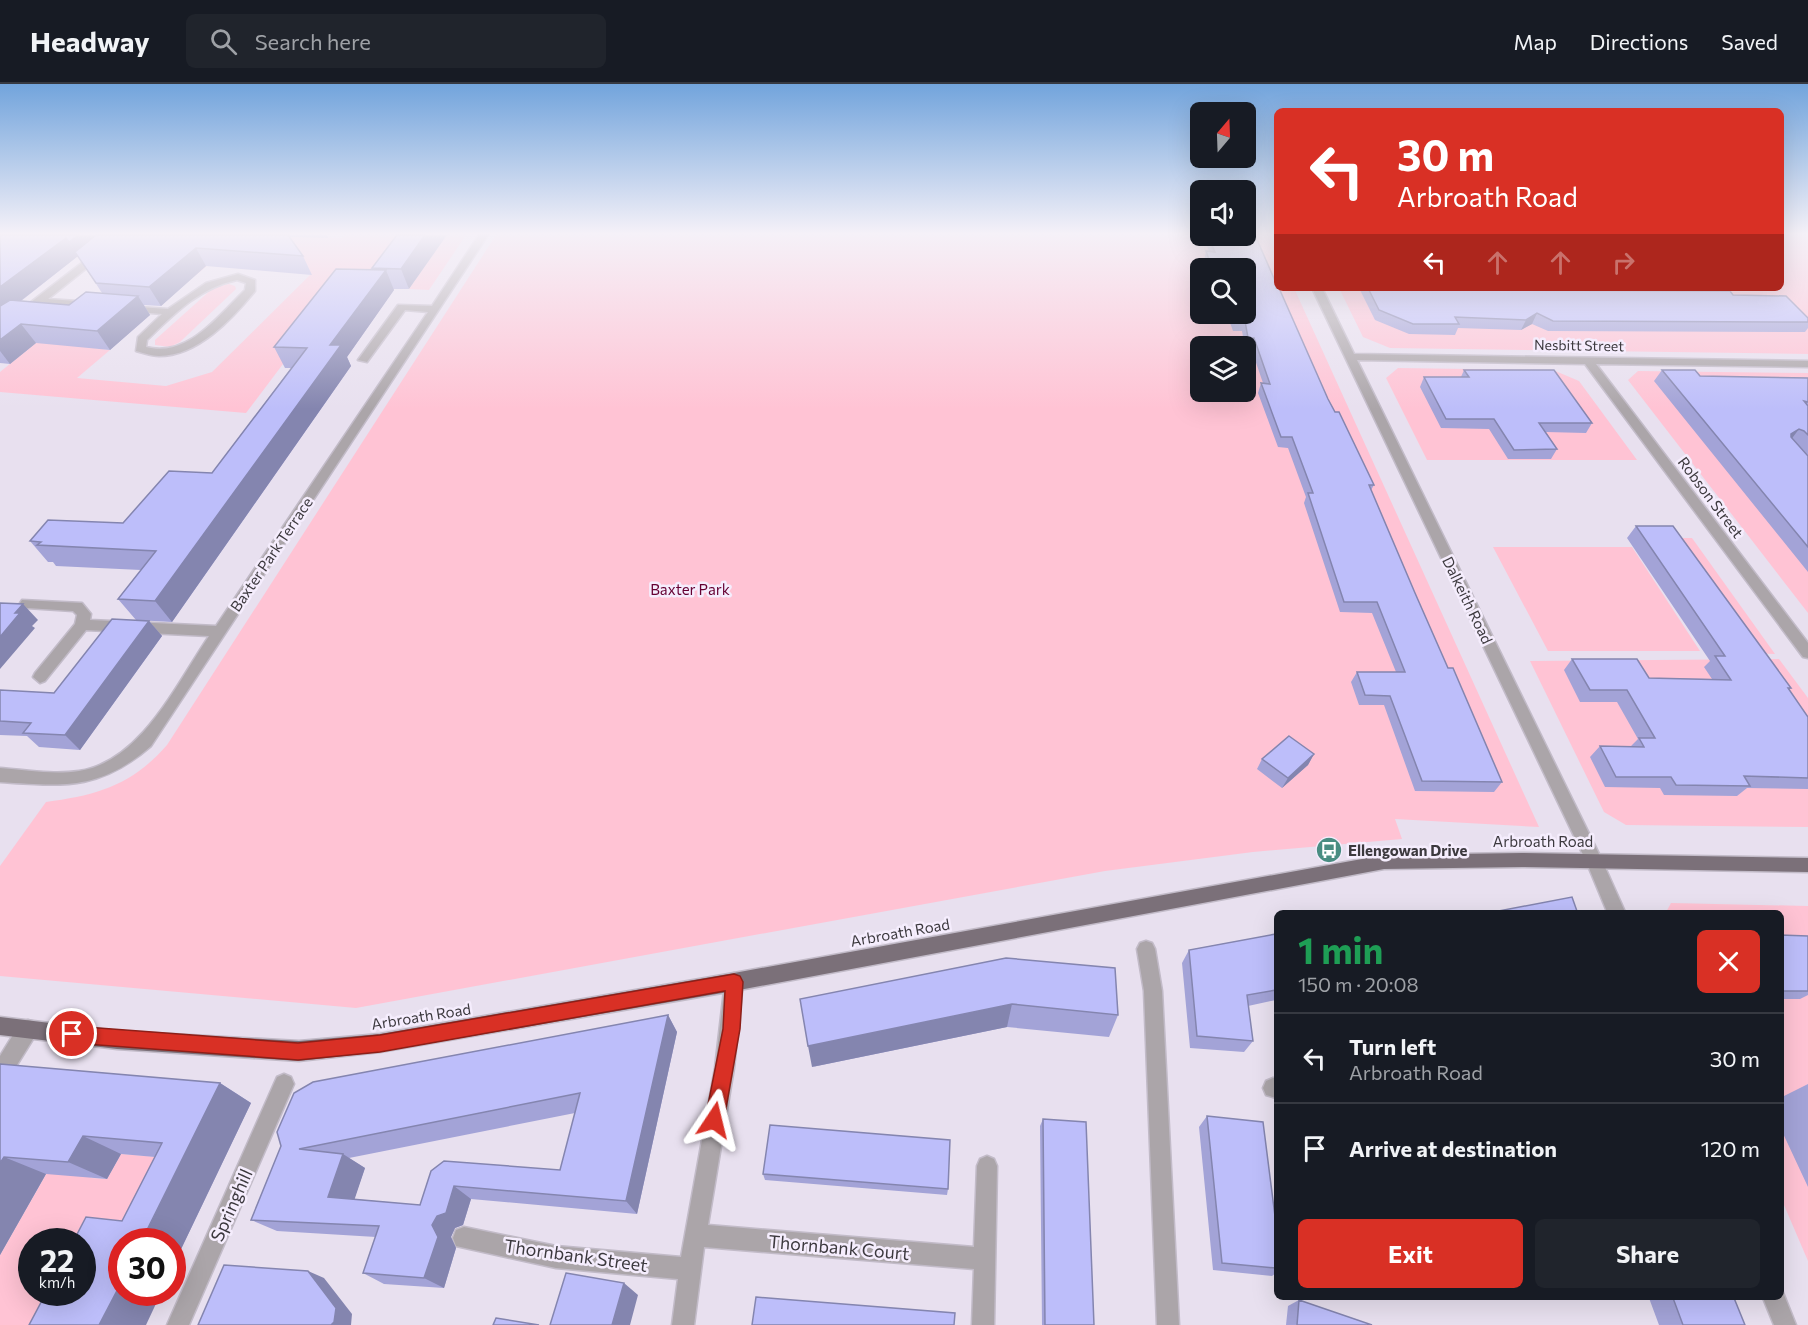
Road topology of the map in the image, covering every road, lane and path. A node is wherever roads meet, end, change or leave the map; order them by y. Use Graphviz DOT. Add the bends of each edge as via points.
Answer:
graph roads {
  1 [pos="49,293"];
  2 [pos="194,293"];
  3 [pos="248,293"];
  4 [pos="446,293"];
  5 [pos="1319,293"];
  6 [pos="38,301"];
  7 [pos="435,309"];
  8 [pos="172,312"];
  9 [pos="0,331"];
  10 [pos="1351,357"];
  11 [pos="363,360"];
  12 [pos="1588,361"];
  13 [pos="1808,364"];
  14 [pos="27,603"];
  15 [pos="82,625"];
  16 [pos="219,631"];
  17 [pos="1808,653"];
  18 [pos="40,677"];
  19 [pos="0,775"];
  20 [pos="1594,861"];
  21 [pos="1808,866"];
  22 [pos="1615,910"];
  23 [pos="1146,949"];
  24 [pos="734,982"];
  25 [pos="0,1026"];
  26 [pos="28,1029"];
  27 [pos="0,1074"];
  28 [pos="284,1084"];
  29 [pos="987,1166"];
  30 [pos="694,1235"];
  31 [pos="464,1238"];
  32 [pos="984,1259"];
  33 [pos="689,1269"];
  34 [pos="1775,1300"];
  35 [pos="178,1325"];
  36 [pos="683,1325"];
  37 [pos="983,1325"];
  38 [pos="1168,1325"];
  39 [pos="1785,1325"];
  1 -- 6 [label="street"];
  2 -- 8 [label="street"];
  3 -- 8 [label="street" via="193,345 153,355 140,349 142,339"];
  4 -- 7 [label="street, Baxter Park Terrace"];
  5 -- 10 [label="street, Dalkeith Road"];
  6 -- 8 [label="street"];
  6 -- 9 [label="street"];
  7 -- 11 [label="street" via="402,307"];
  7 -- 16 [label="street, Baxter Park Terrace"];
  10 -- 12 [label="street, Nesbitt Street"];
  10 -- 20 [label="street, Dalkeith Road"];
  12 -- 13 [label="street, Nesbitt Street"];
  12 -- 17 [label="street, Robson Street"];
  14 -- 15 [label="street" via="77,606 84,614"];
  15 -- 16 [label="street"];
  15 -- 18 [label="street"];
  16 -- 19 [label="street, Baxter Park Terrace" via="146,742 126,761 75,780"];
  20 -- 21 [label="main road, Arbroath Road"];
  20 -- 22 [label="street, Dalkeith Road"];
  20 -- 24 [label="main road, Arbroath Road" via="1384,862"];
  23 -- 38 [label="street" via="1153,991"];
  24 -- 26 [label="main road, Arbroath Road" via="380,1043 298,1052 117,1040"];
  24 -- 30 [label="street" via="731,1029"];
  25 -- 26 [label="main road, Arbroath Road"];
  26 -- 27 [label="street"];
  28 -- 35 [label="street, Springhill"];
  29 -- 32 [label="street"];
  30 -- 32 [label="street, Thornbank Court"];
  30 -- 33 [label="street"];
  31 -- 33 [label="street, Thornbank Street" via="556,1257"];
  32 -- 37 [label="street"];
  33 -- 36 [label="street"];
  34 -- 39 [label="street"];
}
